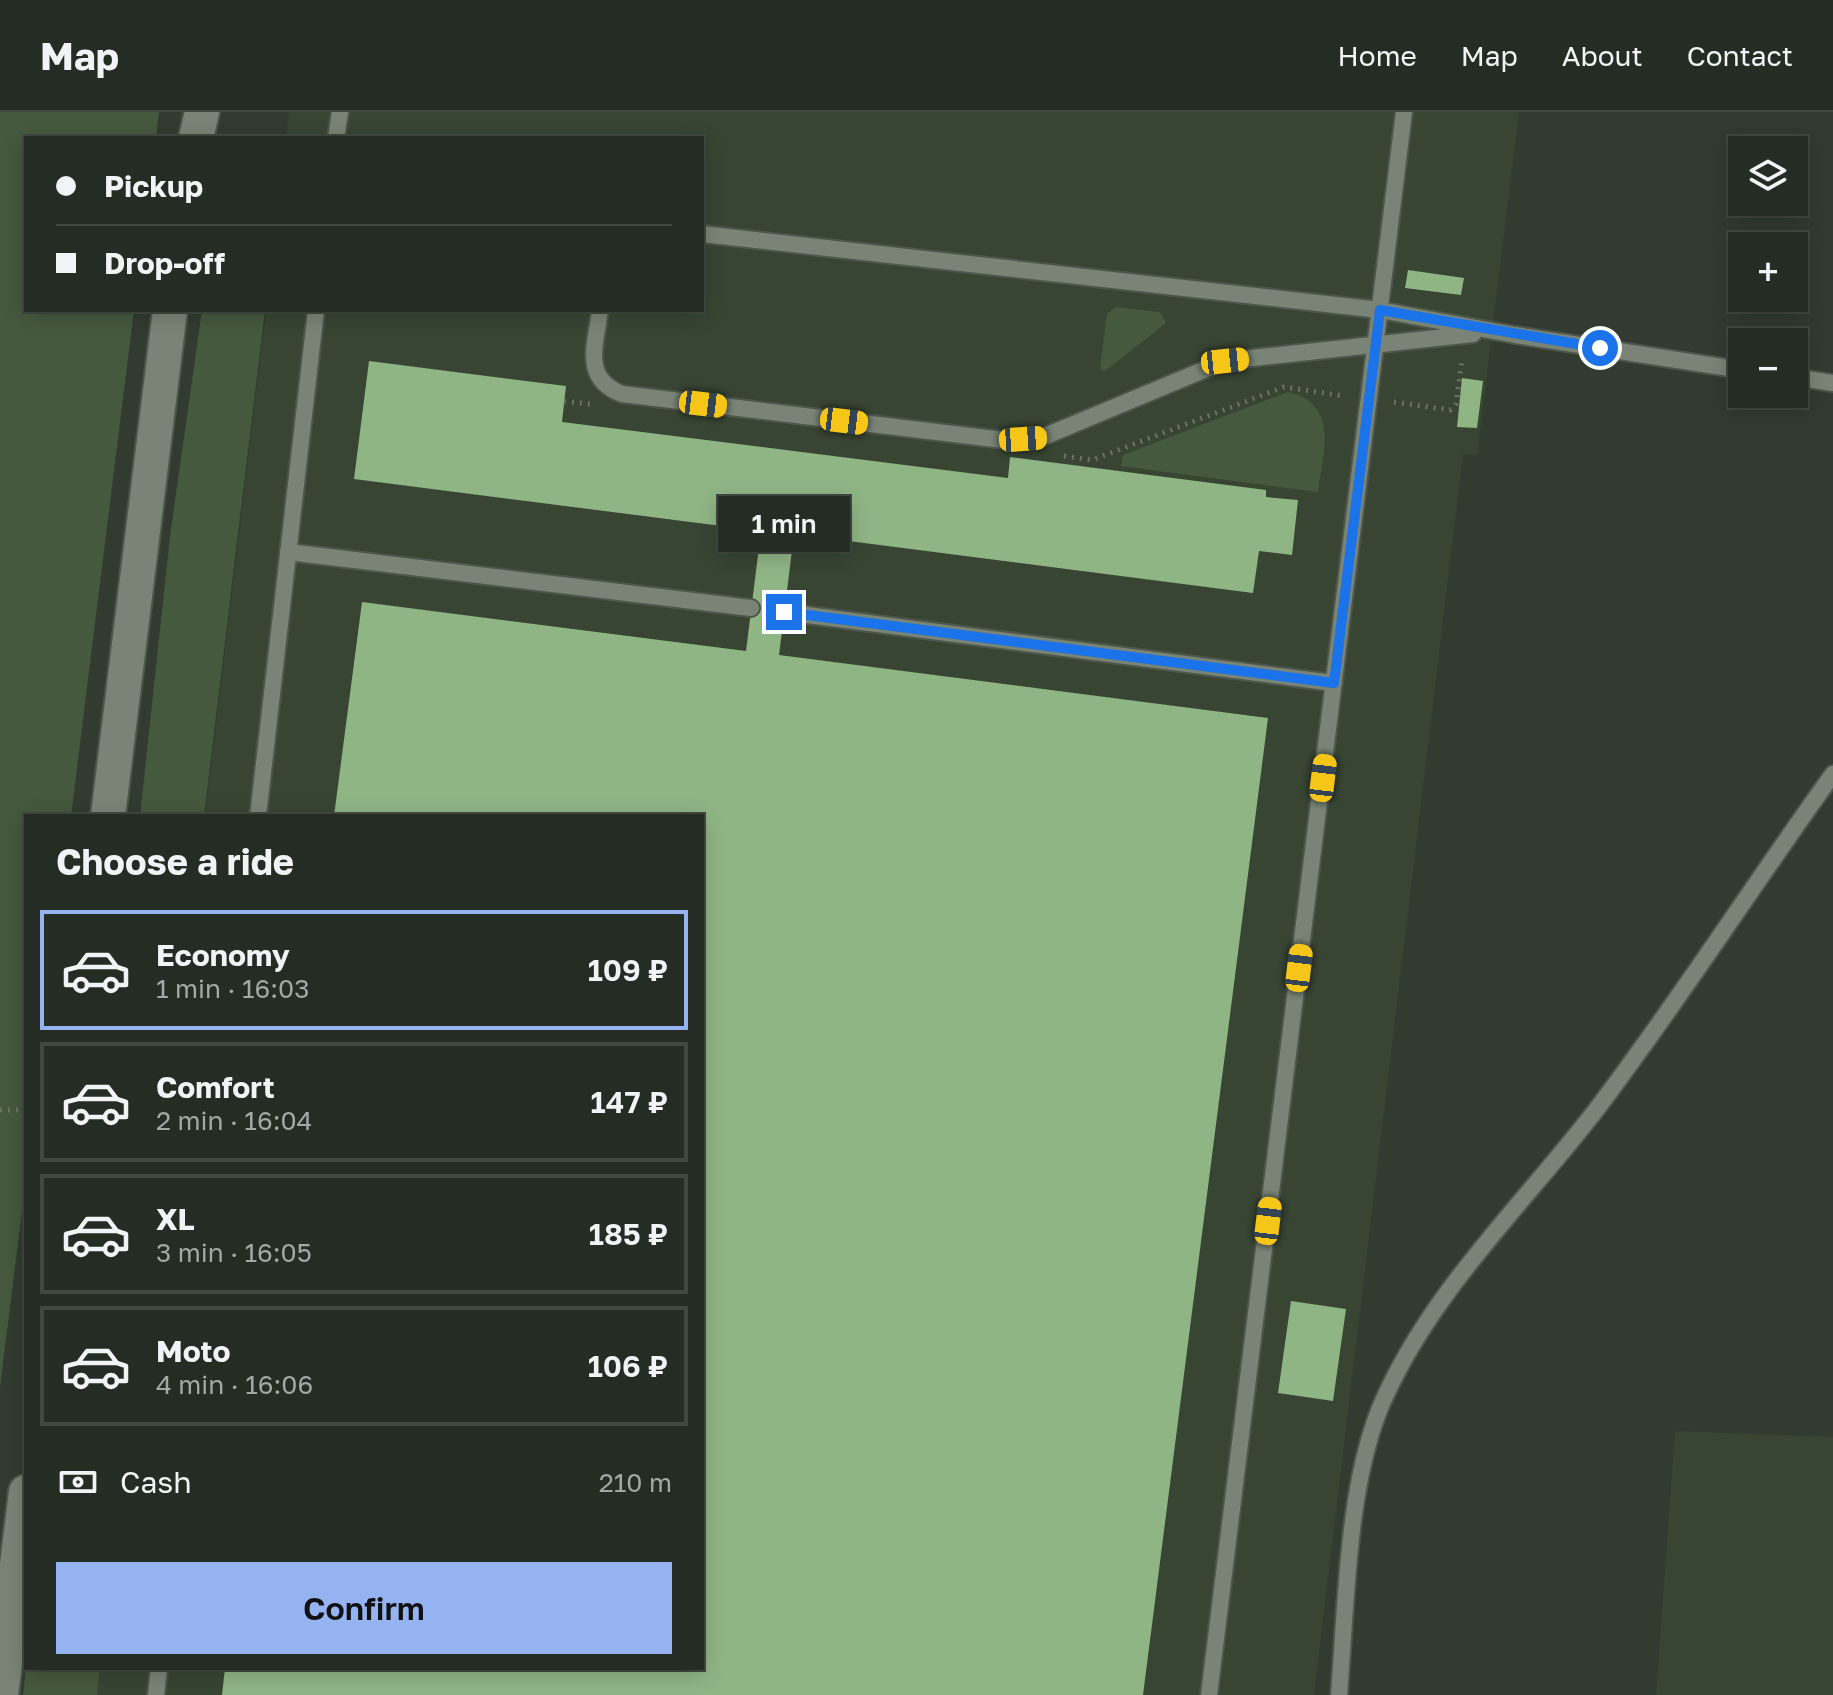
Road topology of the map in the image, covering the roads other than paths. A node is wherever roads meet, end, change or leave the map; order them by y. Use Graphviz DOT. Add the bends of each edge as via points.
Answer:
graph roads {
  1 [pos="202,112"];
  2 [pos="340,112"];
  3 [pos="1404,112"];
  4 [pos="196,136"];
  5 [pos="336,136"];
  6 [pos="704,234"];
  7 [pos="1380,310"];
  8 [pos="170,312"];
  9 [pos="316,312"];
  10 [pos="600,312"];
  11 [pos="1493,331"];
  12 [pos="1376,345"];
  13 [pos="1728,368"];
  14 [pos="1808,379"];
  15 [pos="1833,383"];
  16 [pos="288,552"];
  17 [pos="751,608"];
  18 [pos="784,612"];
  19 [pos="1334,683"];
  20 [pos="1833,774"];
  21 [pos="108,814"];
  22 [pos="258,814"];
  23 [pos="24,1508"];
  24 [pos="159,1670"];
  25 [pos="1,1695"];
  26 [pos="156,1695"];
  27 [pos="1209,1695"];
  28 [pos="1339,1695"];
  1 -- 4 [label="street"];
  2 -- 5 [label="lane"];
  3 -- 7 [label="lane"];
  6 -- 7 [label="lane"];
  7 -- 11 [label="lane"];
  7 -- 12 [label="lane"];
  8 -- 21 [label="street"];
  9 -- 16 [label="lane"];
  10 -- 12 [label="lane" via="596,376 622,394 1003,440 1043,437 1225,361"];
  11 -- 12 [label="lane"];
  11 -- 13 [label="lane"];
  12 -- 19 [label="lane"];
  14 -- 15 [label="lane"];
  16 -- 17 [label="lane"];
  16 -- 22 [label="lane"];
  18 -- 19 [label="lane"];
  19 -- 27 [label="lane"];
  20 -- 28 [label="lane" via="1615,1086 1412,1345 1380,1409 1360,1485"];
  23 -- 25 [label="street"];
  24 -- 26 [label="lane"];
}
